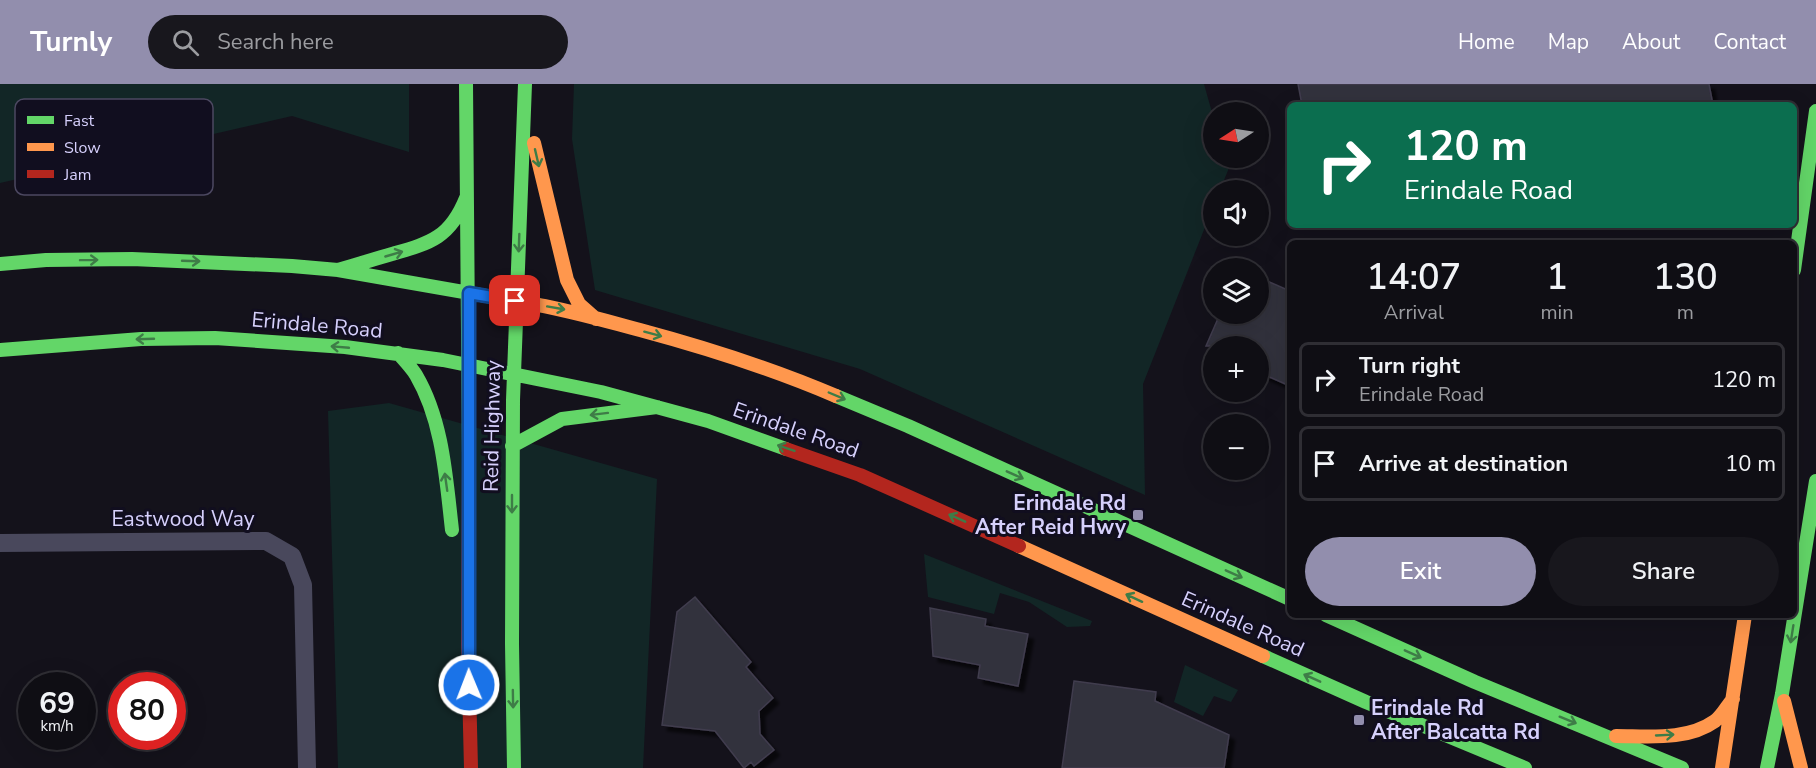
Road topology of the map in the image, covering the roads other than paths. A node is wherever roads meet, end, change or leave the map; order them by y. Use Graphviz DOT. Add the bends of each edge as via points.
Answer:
graph roads {
  1 [pos="466,84"];
  2 [pos="525,84"];
  3 [pos="524,101"];
  4 [pos="1816,111"];
  5 [pos="1813,158"];
  6 [pos="466,198"];
  7 [pos="1797,252"];
  8 [pos="0,264"];
  9 [pos="338,270"];
  10 [pos="469,293"];
  11 [pos="515,301"];
  12 [pos="596,319"];
  13 [pos="0,350"];
  14 [pos="398,353"];
  15 [pos="469,365"];
  16 [pos="514,374"];
  17 [pos="657,407"];
  18 [pos="512,446"];
  19 [pos="1816,481"];
  20 [pos="0,543"];
  21 [pos="1287,598"];
  22 [pos="1797,600"];
  23 [pos="1333,618"];
  24 [pos="1745,618"];
  25 [pos="1794,618"];
  26 [pos="468,644"];
  27 [pos="1782,694"];
  28 [pos="1732,699"];
  29 [pos="1606,736"];
  30 [pos="307,768"];
  31 [pos="471,768"];
  32 [pos="514,768"];
  33 [pos="1525,768"];
  34 [pos="1682,768"];
  35 [pos="1722,768"];
  36 [pos="1767,768"];
  37 [pos="1801,768"];
  1 -- 6 [label="main road, Reid Highway"];
  2 -- 3 [label="main road, Reid Highway"];
  3 -- 11 [label="main road, Reid Highway, one-way"];
  3 -- 12 [label="main road, one-way" via="564,272 581,308"];
  4 -- 5 [label="main road"];
  5 -- 7 [label="main road"];
  9 -- 6 [label="main road, one-way" via="429,243 449,228"];
  6 -- 10 [label="main road, Reid Highway"];
  8 -- 9 [label="main road, Erindale Road, one-way" via="132,259"];
  9 -- 10 [label="main road, Erindale Road"];
  10 -- 11 [label="main road, Erindale Road"];
  10 -- 15 [label="main road, Reid Highway"];
  11 -- 12 [label="main road, Erindale Road, one-way"];
  11 -- 16 [label="main road, Reid Highway"];
  12 -- 21 [label="main road, Erindale Road, one-way" via="684,342 799,380"];
  14 -- 13 [label="main road, Erindale Road, one-way" via="215,338 141,339"];
  14 -- 15 [label="main road, Erindale Road"];
  26 -- 14 [label="main road, one-way" via="439,435 415,374"];
  15 -- 16 [label="main road, Erindale Road"];
  15 -- 26 [label="main road, Reid Highway"];
  16 -- 17 [label="main road, Erindale Road"];
  16 -- 18 [label="main road, Reid Highway"];
  17 -- 18 [label="main road, one-way" via="562,419"];
  33 -- 17 [label="main road, Erindale Road, one-way" via="1356,697 860,475"];
  18 -- 32 [label="main road, Reid Highway, one-way"];
  19 -- 22 [label="main road, one-way"];
  20 -- 30 [label="street, Eastwood Way" via="266,541 291,556 303,585"];
  23 -- 29 [label="main road, Erindale Road, one-way"];
  24 -- 28 [label="main road"];
  25 -- 27 [label="main road, one-way"];
  26 -- 31 [label="main road, Reid Highway"];
  27 -- 36 [label="main road"];
  27 -- 37 [label="main road"];
  29 -- 28 [label="main road, one-way" via="1691,731 1717,720"];
  28 -- 35 [label="main road"];
  29 -- 34 [label="main road, Erindale Road"];
}
